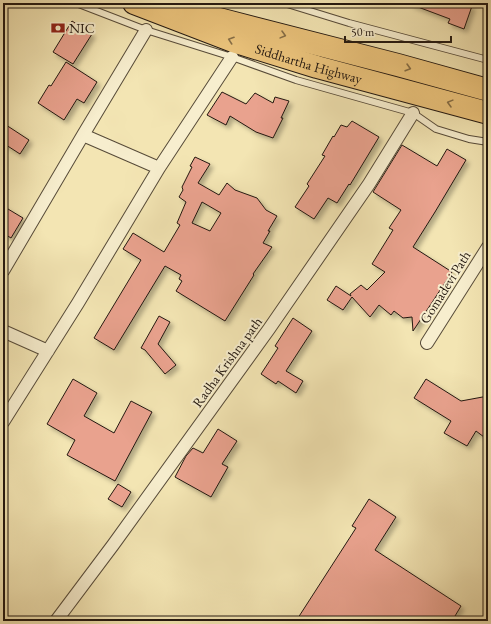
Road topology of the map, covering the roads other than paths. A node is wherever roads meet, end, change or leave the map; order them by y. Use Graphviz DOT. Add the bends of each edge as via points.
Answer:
graph roads {
  1 [pos="76,3"];
  2 [pos="134,3"];
  3 [pos="179,3"];
  4 [pos="284,3"];
  5 [pos="146,30"];
  6 [pos="232,57"];
  7 [pos="488,60"];
  8 [pos="488,90"];
  9 [pos="413,113"];
  10 [pos="488,113"];
  11 [pos="83,135"];
  12 [pos="488,142"];
  13 [pos="159,168"];
  14 [pos="488,247"];
  15 [pos="3,271"];
  16 [pos="3,331"];
  17 [pos="427,343"];
  18 [pos="48,351"];
  19 [pos="3,422"];
  20 [pos="56,621"];
  1 -- 5 [label="lane"];
  10 -- 2 [label="highway, Siddhartha Highway, one-way" via="317,67 233,41"];
  3 -- 8 [label="highway, Siddhartha Highway, one-way" via="215,18"];
  4 -- 7 [label="lane"];
  5 -- 6 [label="lane"];
  5 -- 11 [label="street"];
  6 -- 9 [label="lane" via="296,80"];
  6 -- 13 [label="street"];
  9 -- 12 [label="lane" via="436,129"];
  9 -- 20 [label="street, Radha Krishna path" via="369,184 269,329"];
  11 -- 13 [label="street"];
  11 -- 15 [label="street"];
  13 -- 18 [label="street"];
  14 -- 17 [label="street, Gomadevi Path"];
  16 -- 18 [label="street"];
  18 -- 19 [label="street"];
}
